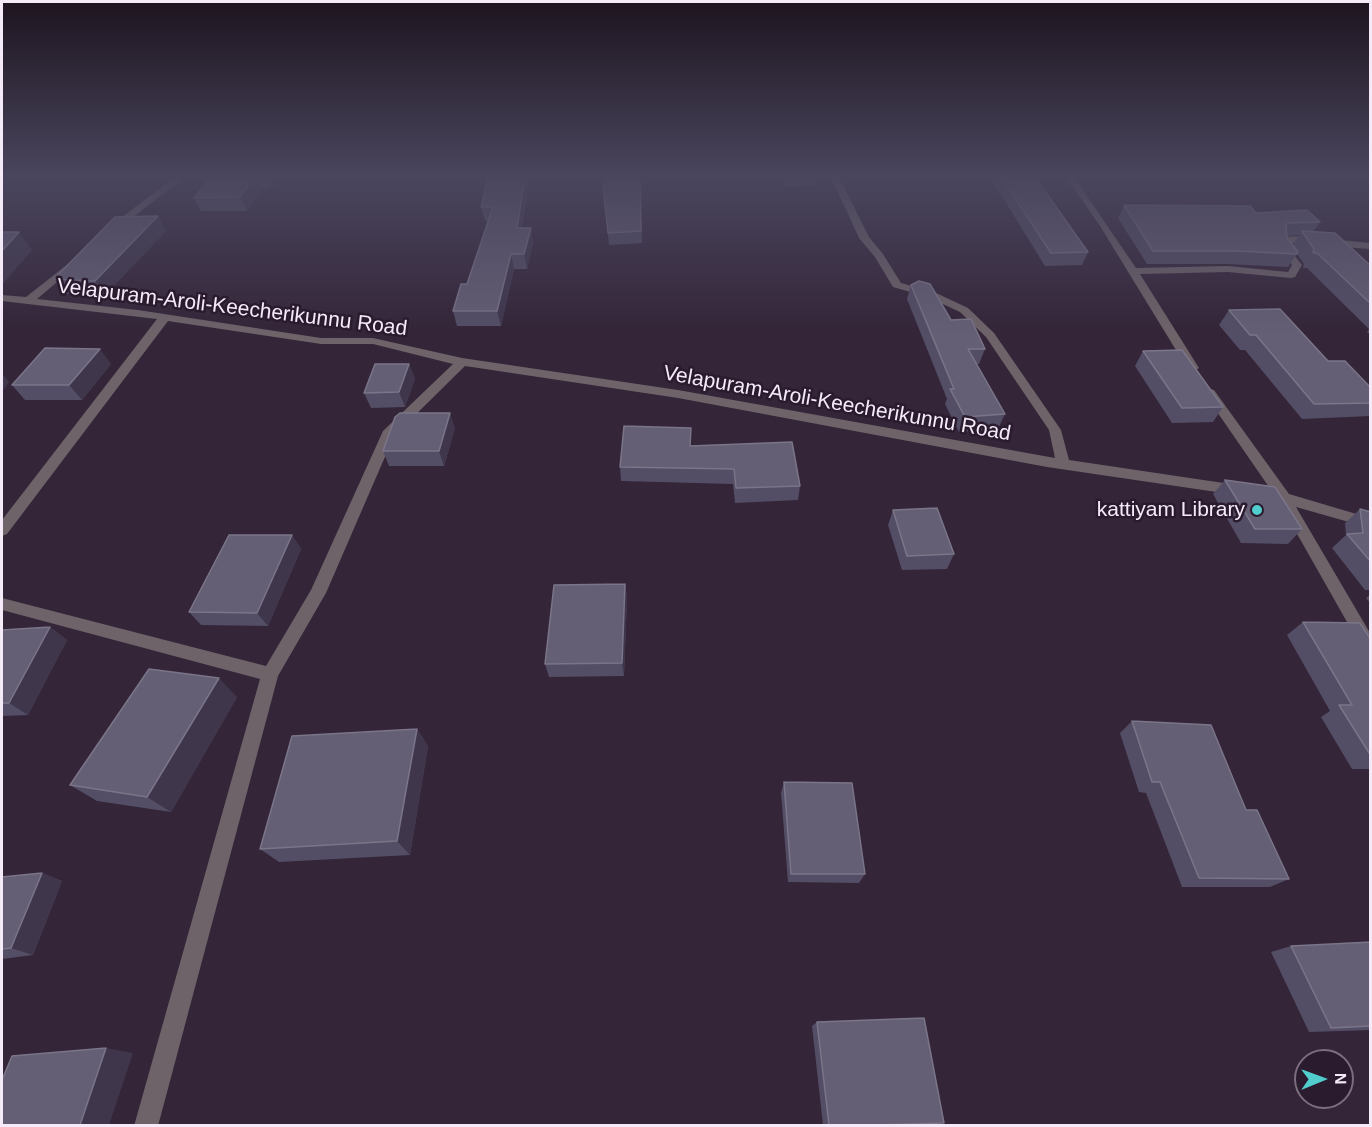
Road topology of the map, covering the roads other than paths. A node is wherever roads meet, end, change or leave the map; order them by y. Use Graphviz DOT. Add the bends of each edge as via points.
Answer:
graph roads {
  1 [pos="113,230"];
  2 [pos="860,230"];
  3 [pos="1107,230"];
  4 [pos="105,236"];
  5 [pos="1371,246"];
  6 [pos="79,257"];
  7 [pos="1132,271"];
  8 [pos="2,298"];
  9 [pos="28,301"];
  10 [pos="165,317"];
  11 [pos="462,362"];
  12 [pos="1063,464"];
  13 [pos="1284,498"];
  14 [pos="1371,523"];
  15 [pos="2,530"];
  16 [pos="2,604"];
  17 [pos="1371,647"];
  18 [pos="270,674"];
  19 [pos="146,1125"];
  1 -- 4 [label="street"];
  2 -- 12 [label="street" via="897,285 964,310 990,335 1054,430"];
  3 -- 7 [label="street"];
  5 -- 7 [label="street" via="1284,240 1286,251 1297,265 1291,274 1228,269"];
  6 -- 9 [label="street"];
  7 -- 13 [label="street" via="1201,381"];
  8 -- 9 [label="street, Velapuram-Aroli-Keecherikunnu Road"];
  9 -- 10 [label="street, Velapuram-Aroli-Keecherikunnu Road"];
  10 -- 11 [label="street, Velapuram-Aroli-Keecherikunnu Road" via="321,342 373,341"];
  10 -- 15 [label="street"];
  11 -- 12 [label="street, Velapuram-Aroli-Keecherikunnu Road" via="678,394"];
  11 -- 18 [label="street" via="388,434 318,593"];
  12 -- 13 [label="street, Velapuram-Aroli-Keecherikunnu Road"];
  13 -- 14 [label="street, Velapuram-Aroli-Keecherikunnu Road"];
  13 -- 17 [label="street"];
  16 -- 18 [label="street"];
  18 -- 19 [label="street"];
}
